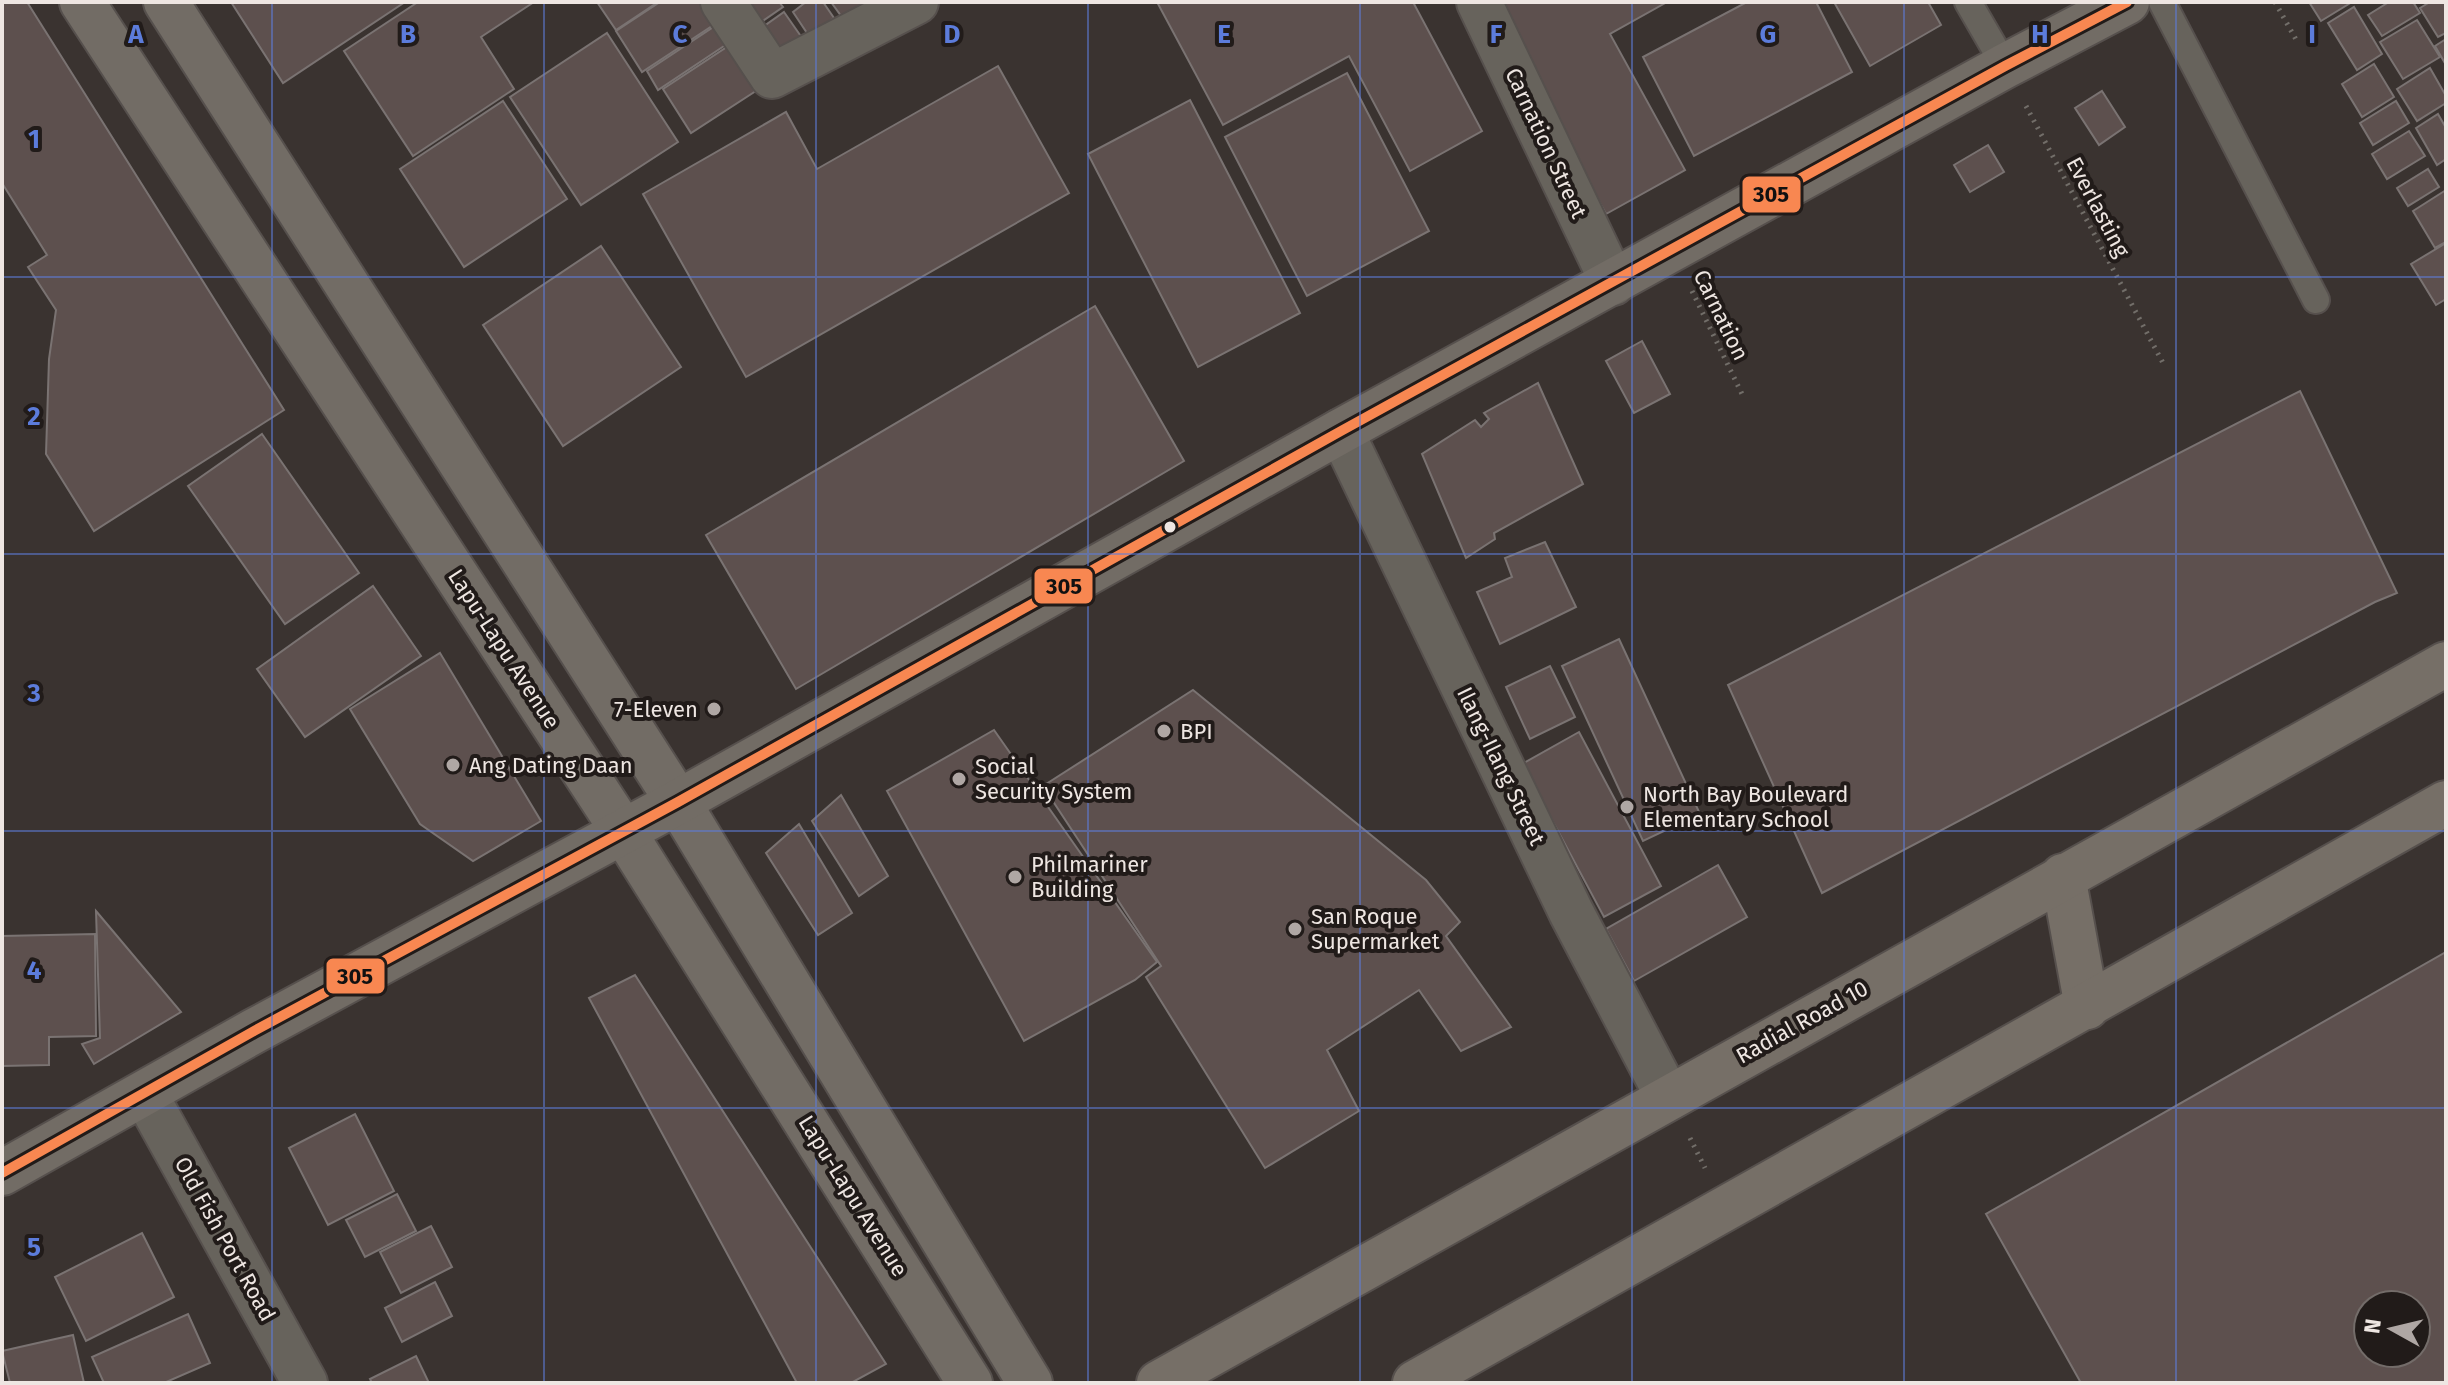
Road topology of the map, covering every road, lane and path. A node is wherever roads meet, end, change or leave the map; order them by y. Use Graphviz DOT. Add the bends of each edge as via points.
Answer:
graph roads {
  1 [pos="82,2"];
  2 [pos="166,2"];
  3 [pos="723,2"];
  4 [pos="916,2"];
  5 [pos="1479,2"];
  6 [pos="1968,2"];
  7 [pos="2127,2"];
  8 [pos="2162,2"];
  9 [pos="2275,2"];
  10 [pos="2298,43"];
  11 [pos="2005,66"];
  12 [pos="1672,251"];
  13 [pos="1613,283"];
  14 [pos="2316,300"];
  15 [pos="2163,363"];
  16 [pos="1742,394"];
  17 [pos="1341,431"];
  18 [pos="2446,664"];
  19 [pos="678,802"];
  20 [pos="2446,803"];
  21 [pos="623,831"];
  22 [pos="2063,876"];
  23 [pos="2087,1007"];
  24 [pos="145,1094"];
  25 [pos="1668,1097"];
  26 [pos="2,1173"];
  27 [pos="1726,1208"];
  28 [pos="305,1383"];
  29 [pos="970,1383"];
  30 [pos="1030,1383"];
  31 [pos="1159,1383"];
  32 [pos="1415,1383"];
  1 -- 21 [label="main road, Lapu-Lapu Avenue"];
  2 -- 19 [label="main road"];
  3 -- 4 [label="street" via="772,76"];
  5 -- 13 [label="street, Carnation Street"];
  6 -- 11 [label="lane"];
  7 -- 11 [label="main road"];
  8 -- 14 [label="lane"];
  9 -- 10 [label="path"];
  11 -- 12 [label="main road"];
  11 -- 15 [label="path, Everlasting"];
  12 -- 13 [label="main road"];
  12 -- 16 [label="path, Carnation"];
  13 -- 17 [label="main road"];
  17 -- 19 [label="main road"];
  17 -- 25 [label="street, Ilang-Ilang Street" via="1571,912"];
  18 -- 22 [label="highway, Radial Road 10"];
  19 -- 21 [label="main road"];
  19 -- 30 [label="main road"];
  20 -- 23 [label="highway"];
  21 -- 24 [label="main road"];
  21 -- 29 [label="main road, Lapu-Lapu Avenue"];
  22 -- 23 [label="highway"];
  22 -- 25 [label="highway, Radial Road 10"];
  23 -- 27 [label="highway"];
  24 -- 26 [label="main road"];
  24 -- 28 [label="street, Old Fish Port Road"];
  25 -- 27 [label="path"];
  25 -- 31 [label="highway, Radial Road 10"];
  27 -- 32 [label="highway"];
}
